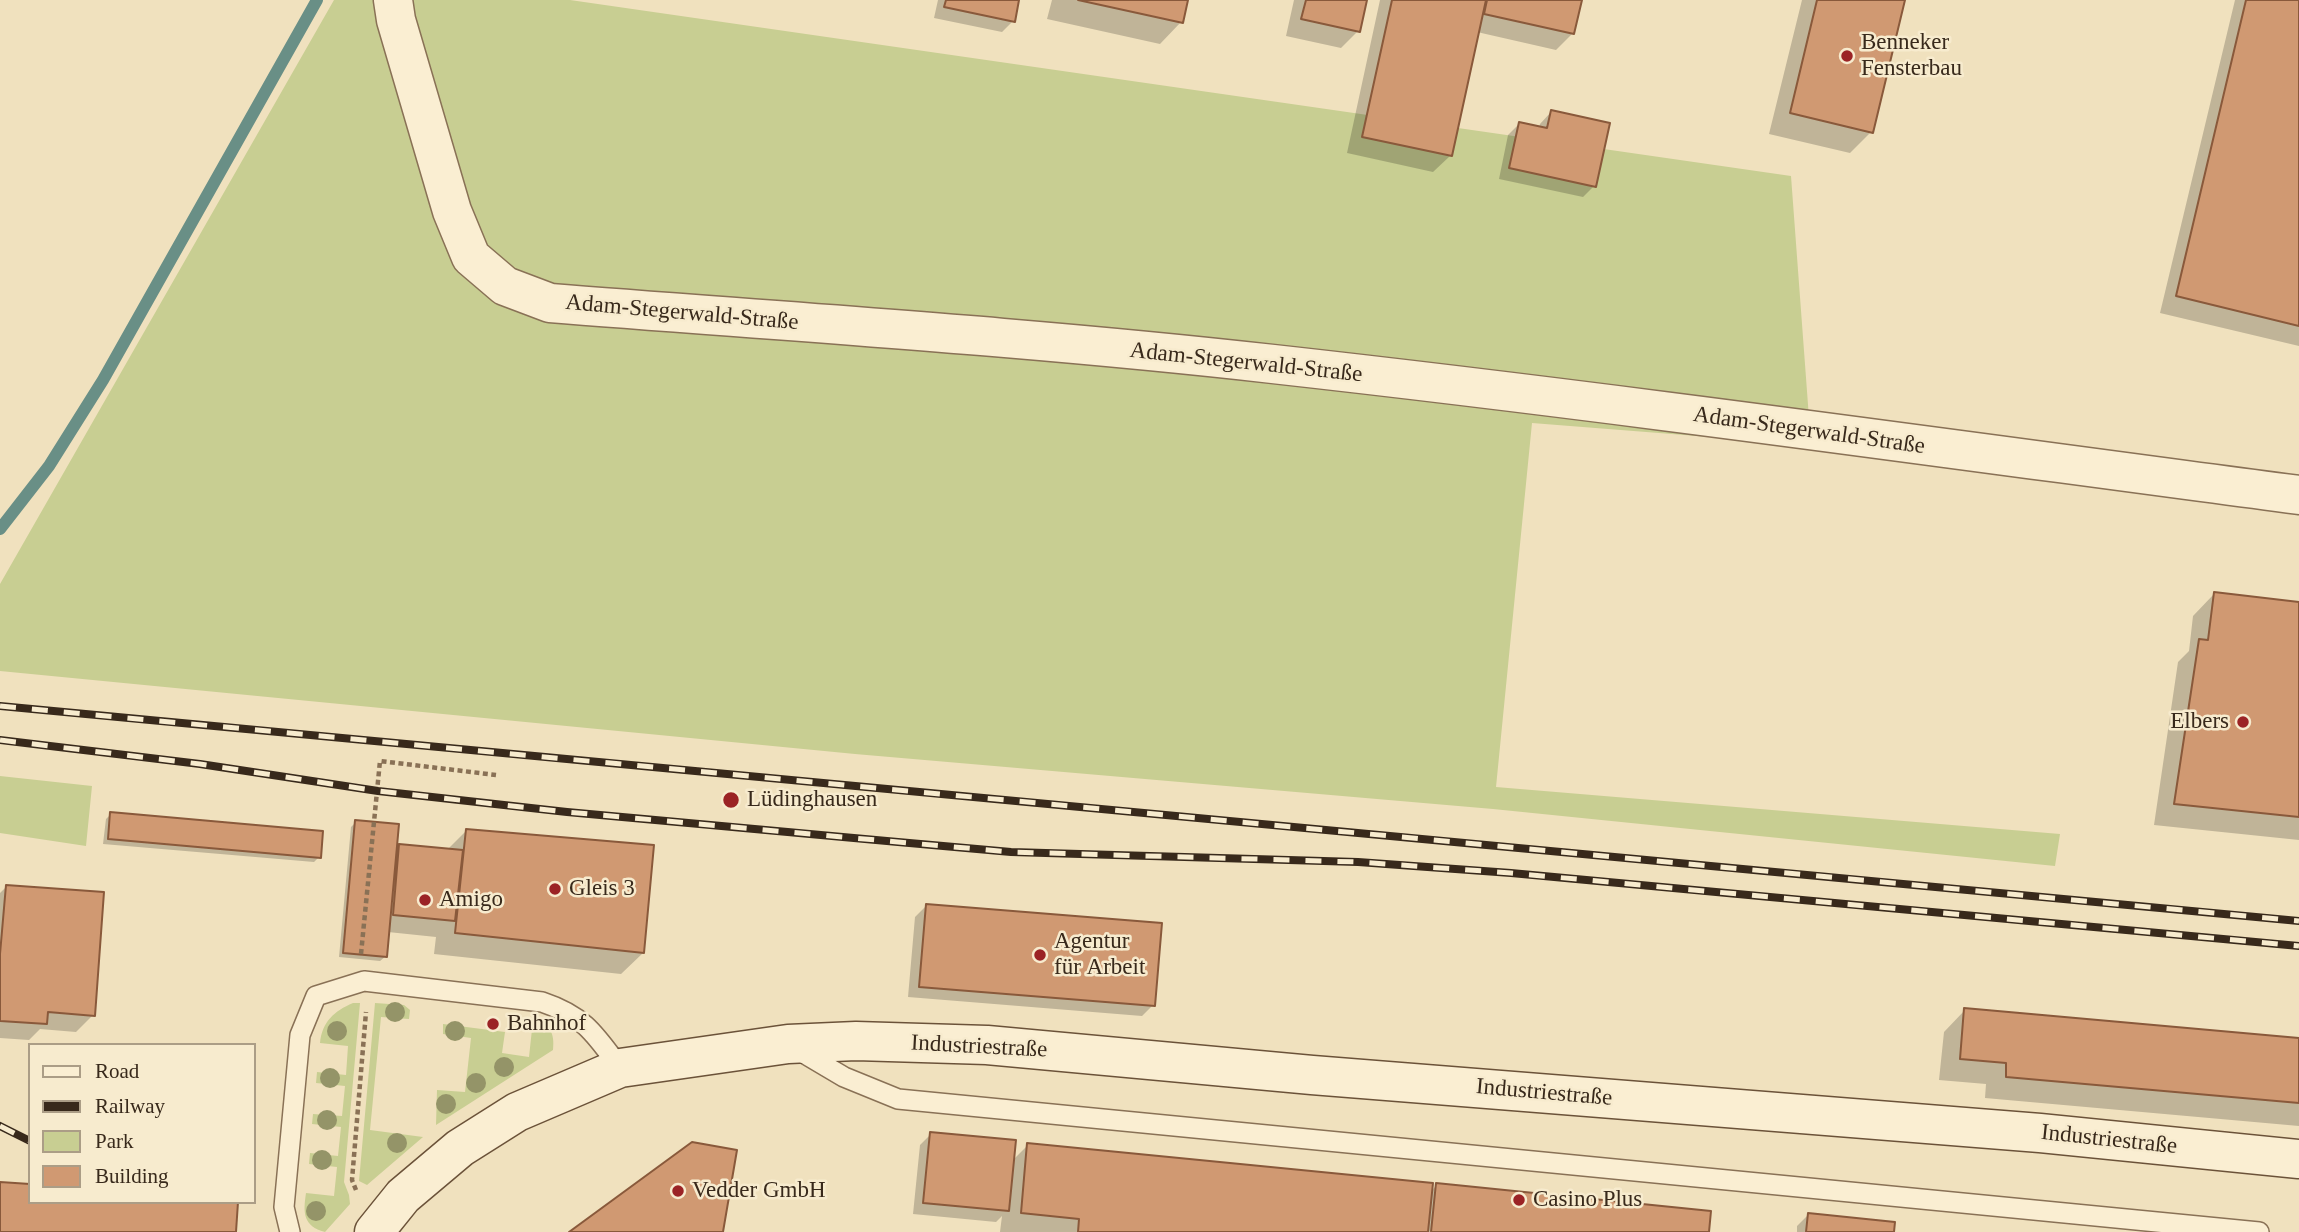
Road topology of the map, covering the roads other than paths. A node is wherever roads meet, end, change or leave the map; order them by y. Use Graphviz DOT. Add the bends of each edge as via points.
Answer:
graph roads {
  1 [pos="393,0"];
  2 [pos="2299,495"];
  3 [pos="788,1044"];
  4 [pos="620,1068"];
  5 [pos="2299,1160"];
  6 [pos="387,1216"];
  7 [pos="290,1232"];
  8 [pos="2259,1232"];
  1 -- 2 [label="street, Adam-Stegerwald-Straße" via="452,211 471,257 505,286 550,303 1267,363 1619,404"];
  3 -- 4 [label="street, Industriestraße"];
  3 -- 5 [label="street, Industriestraße" via="987,1045 2040,1133"];
  3 -- 8 [label="lane" via="844,1077 898,1099"];
  4 -- 6 [label="street, Industriestraße" via="517,1112 460,1148"];
  4 -- 7 [label="lane" via="592,1029 565,1010 542,1002 364,981 316,996 300,1035 284,1207"];
}
